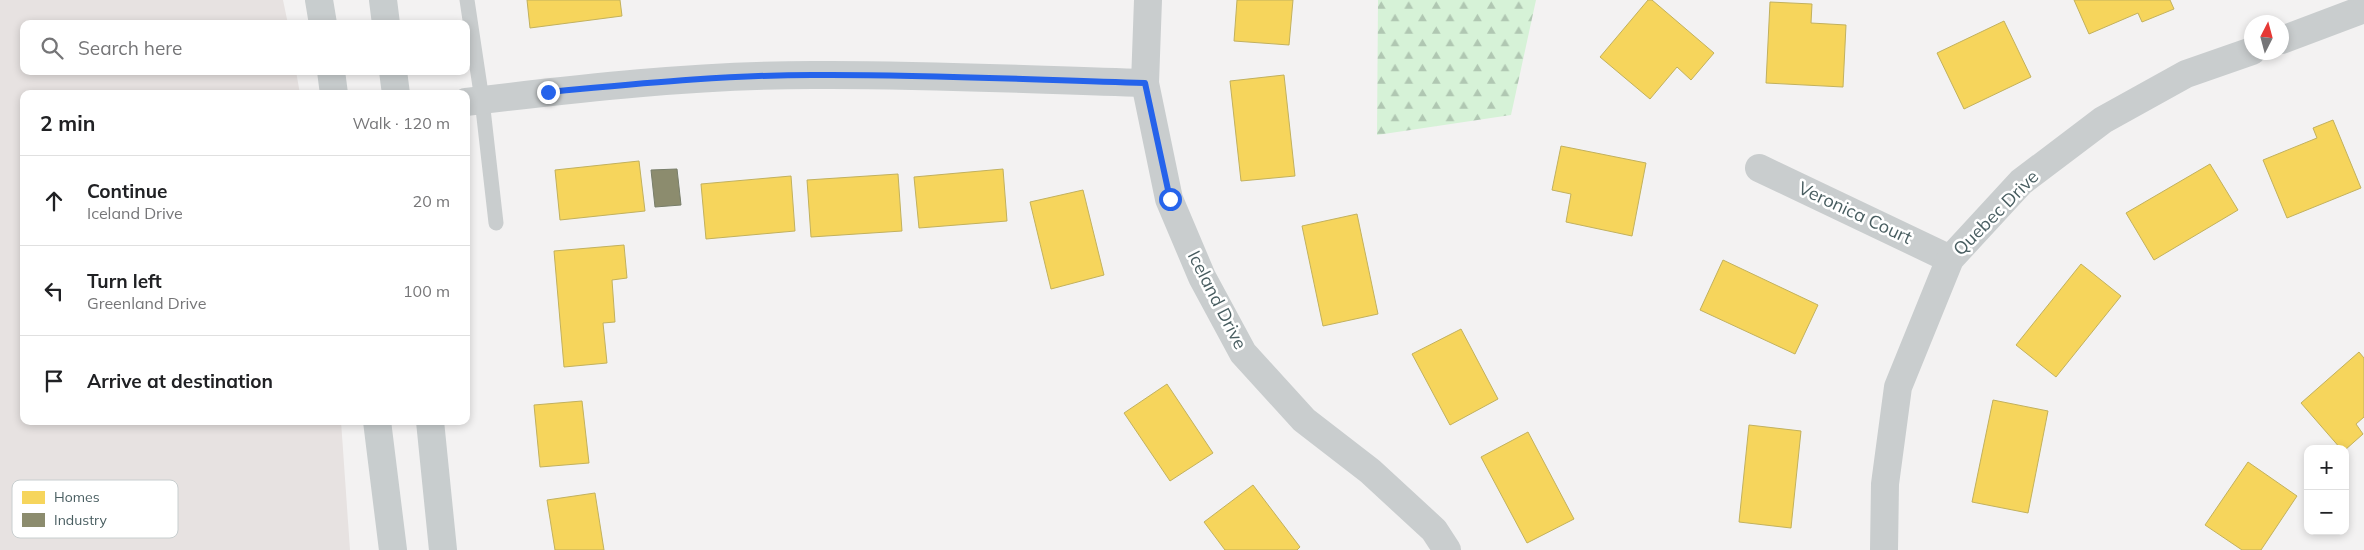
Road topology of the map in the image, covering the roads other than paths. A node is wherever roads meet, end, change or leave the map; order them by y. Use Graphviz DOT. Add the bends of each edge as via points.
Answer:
graph roads {
  1 [pos="319,0"];
  2 [pos="383,0"];
  3 [pos="467,0"];
  4 [pos="1148,0"];
  5 [pos="2364,9"];
  6 [pos="322,20"];
  7 [pos="386,20"];
  8 [pos="468,20"];
  9 [pos="2289,37"];
  10 [pos="470,43"];
  11 [pos="2244,54"];
  12 [pos="332,75"];
  13 [pos="394,75"];
  14 [pos="1145,83"];
  15 [pos="333,90"];
  16 [pos="395,90"];
  17 [pos="474,101"];
  18 [pos="1759,168"];
  19 [pos="496,223"];
  20 [pos="1950,259"];
  21 [pos="377,425"];
  22 [pos="430,425"];
  23 [pos="393,550"];
  24 [pos="443,550"];
  25 [pos="1447,550"];
  26 [pos="1884,550"];
  1 -- 6 [label="street"];
  2 -- 7 [label="street"];
  3 -- 8 [label="lane"];
  4 -- 14 [label="street, Iceland Drive"];
  5 -- 9 [label="street"];
  10 -- 17 [label="lane"];
  11 -- 20 [label="street, Quebec Drive" via="2186,74 2103,120 2021,182"];
  12 -- 15 [label="street"];
  13 -- 16 [label="street"];
  14 -- 17 [label="street" via="811,75 712,78"];
  14 -- 25 [label="street, Iceland Drive" via="1170,199 1202,277 1243,353 1304,420 1384,484 1434,530"];
  17 -- 19 [label="lane"];
  18 -- 20 [label="street, Veronica Court"];
  20 -- 26 [label="street, Quebec Drive" via="1898,387 1885,484"];
  21 -- 23 [label="street"];
  22 -- 24 [label="street"];
}
